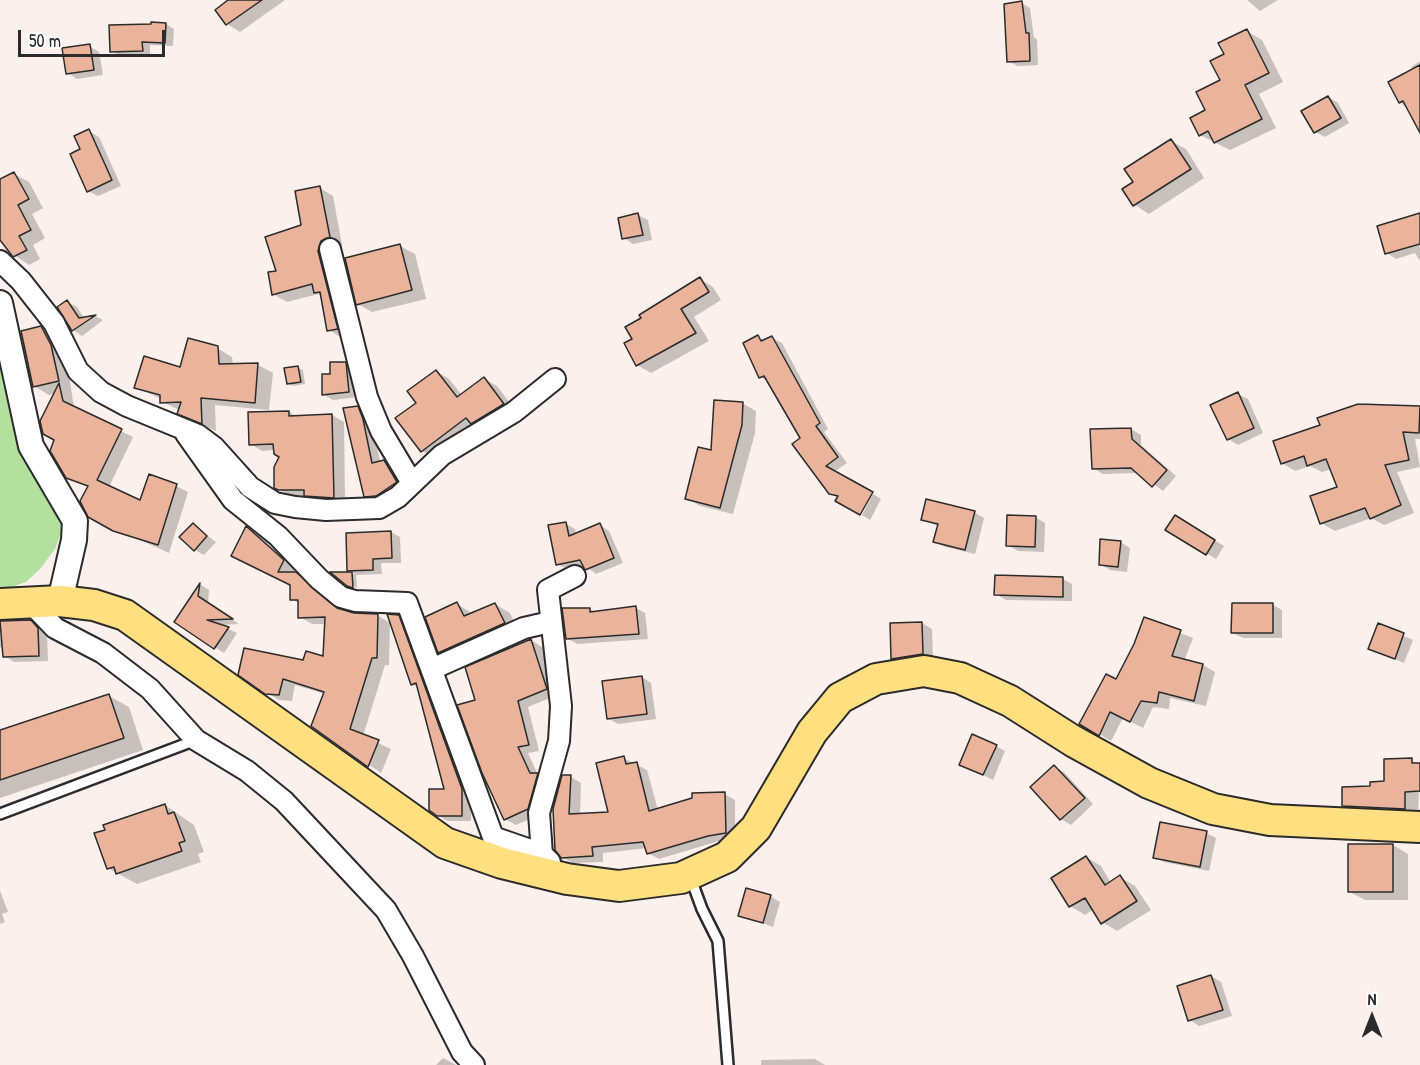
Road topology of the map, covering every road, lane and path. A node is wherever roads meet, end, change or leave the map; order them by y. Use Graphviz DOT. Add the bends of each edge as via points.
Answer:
graph roads {
  1 [pos="330,249"];
  2 [pos="0,261"];
  3 [pos="0,303"];
  4 [pos="555,379"];
  5 [pos="183,429"];
  6 [pos="412,483"];
  7 [pos="575,576"];
  8 [pos="60,601"];
  9 [pos="30,602"];
  10 [pos="0,604"];
  11 [pos="550,622"];
  12 [pos="432,669"];
  13 [pos="196,740"];
  14 [pos="0,814"];
  15 [pos="1420,826"];
  16 [pos="542,854"];
  17 [pos="690,874"];
  18 [pos="567,879"];
  19 [pos="474,1065"];
  20 [pos="728,1065"];
  1 -- 6 [label="street" via="367,398"];
  2 -- 5 [label="street" via="54,323 78,371 101,392"];
  3 -- 8 [label="street" via="30,446 75,521"];
  4 -- 6 [label="street" via="514,412 442,456"];
  5 -- 6 [label="street" via="214,447 250,487 275,503 326,510 379,508"];
  5 -- 12 [label="street" via="234,500 341,597 407,603"];
  7 -- 11 [label="street" via="548,590"];
  8 -- 9 [label="main road"];
  8 -- 18 [label="main road" via="94,605 125,615 446,843 502,863"];
  9 -- 10 [label="main road"];
  9 -- 13 [label="street" via="55,628 103,653 150,689"];
  11 -- 12 [label="street" via="524,628"];
  11 -- 16 [label="street" via="561,706 559,741 539,813"];
  12 -- 16 [label="street" via="493,837"];
  13 -- 14 [label="lane"];
  13 -- 19 [label="street" via="247,771 284,801 386,910 462,1052"];
  15 -- 17 [label="main road" via="1270,820 1213,808 1149,783 1010,701 960,678 924,672 876,679 840,698 812,732 756,828 727,857"];
  16 -- 18 [label="street"];
  17 -- 18 [label="main road" via="619,886"];
  17 -- 20 [label="lane" via="718,941"];
}
